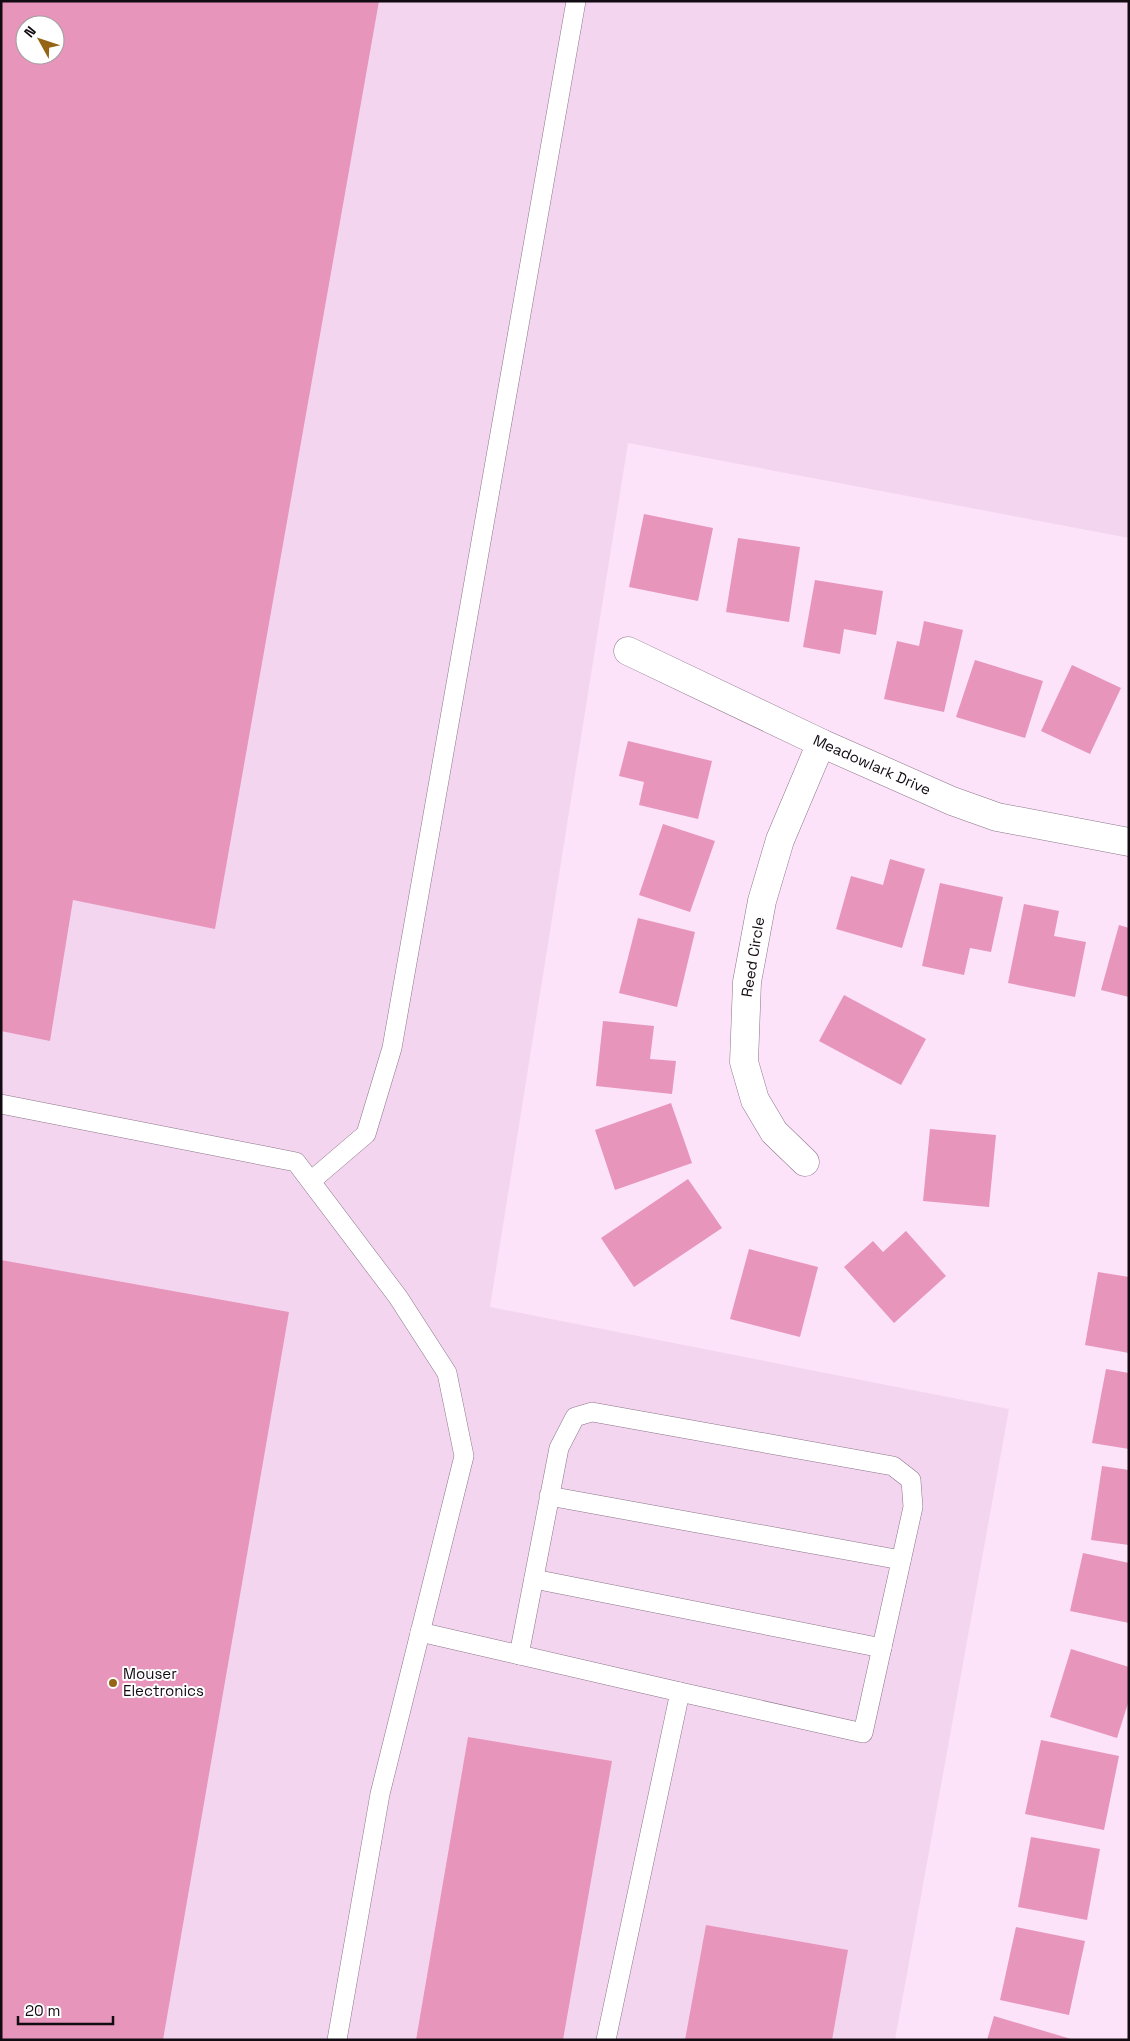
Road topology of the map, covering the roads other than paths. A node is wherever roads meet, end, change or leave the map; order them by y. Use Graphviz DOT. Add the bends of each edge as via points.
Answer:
graph roads {
  1 [pos="576,1"];
  2 [pos="628,651"];
  3 [pos="821,743"];
  4 [pos="1129,842"];
  5 [pos="1,1104"];
  6 [pos="805,1162"];
  7 [pos="311,1181"];
  8 [pos="549,1496"];
  9 [pos="901,1560"];
  10 [pos="534,1579"];
  11 [pos="420,1632"];
  12 [pos="882,1648"];
  13 [pos="519,1655"];
  14 [pos="680,1692"];
  15 [pos="337,2040"];
  16 [pos="606,2040"];
  1 -- 7 [label="lane" via="392,1048 366,1134"];
  2 -- 3 [label="street, Meadowlark Drive"];
  3 -- 4 [label="street, Meadowlark Drive" via="952,801 997,817"];
  3 -- 6 [label="street, Reed Circle" via="780,840 762,901 747,982 745,1026 744,1062 755,1100 774,1132"];
  5 -- 7 [label="lane" via="296,1162"];
  7 -- 11 [label="lane" via="398,1297 447,1373 464,1456"];
  8 -- 9 [label="lane"];
  8 -- 9 [label="lane" via="559,1448 575,1417 592,1412 893,1466 911,1480 913,1507"];
  8 -- 10 [label="lane"];
  9 -- 12 [label="lane"];
  10 -- 12 [label="lane"];
  10 -- 13 [label="lane"];
  11 -- 13 [label="lane"];
  11 -- 15 [label="lane" via="380,1794"];
  12 -- 14 [label="lane" via="863,1733"];
  13 -- 14 [label="lane"];
  14 -- 16 [label="lane"];
}
